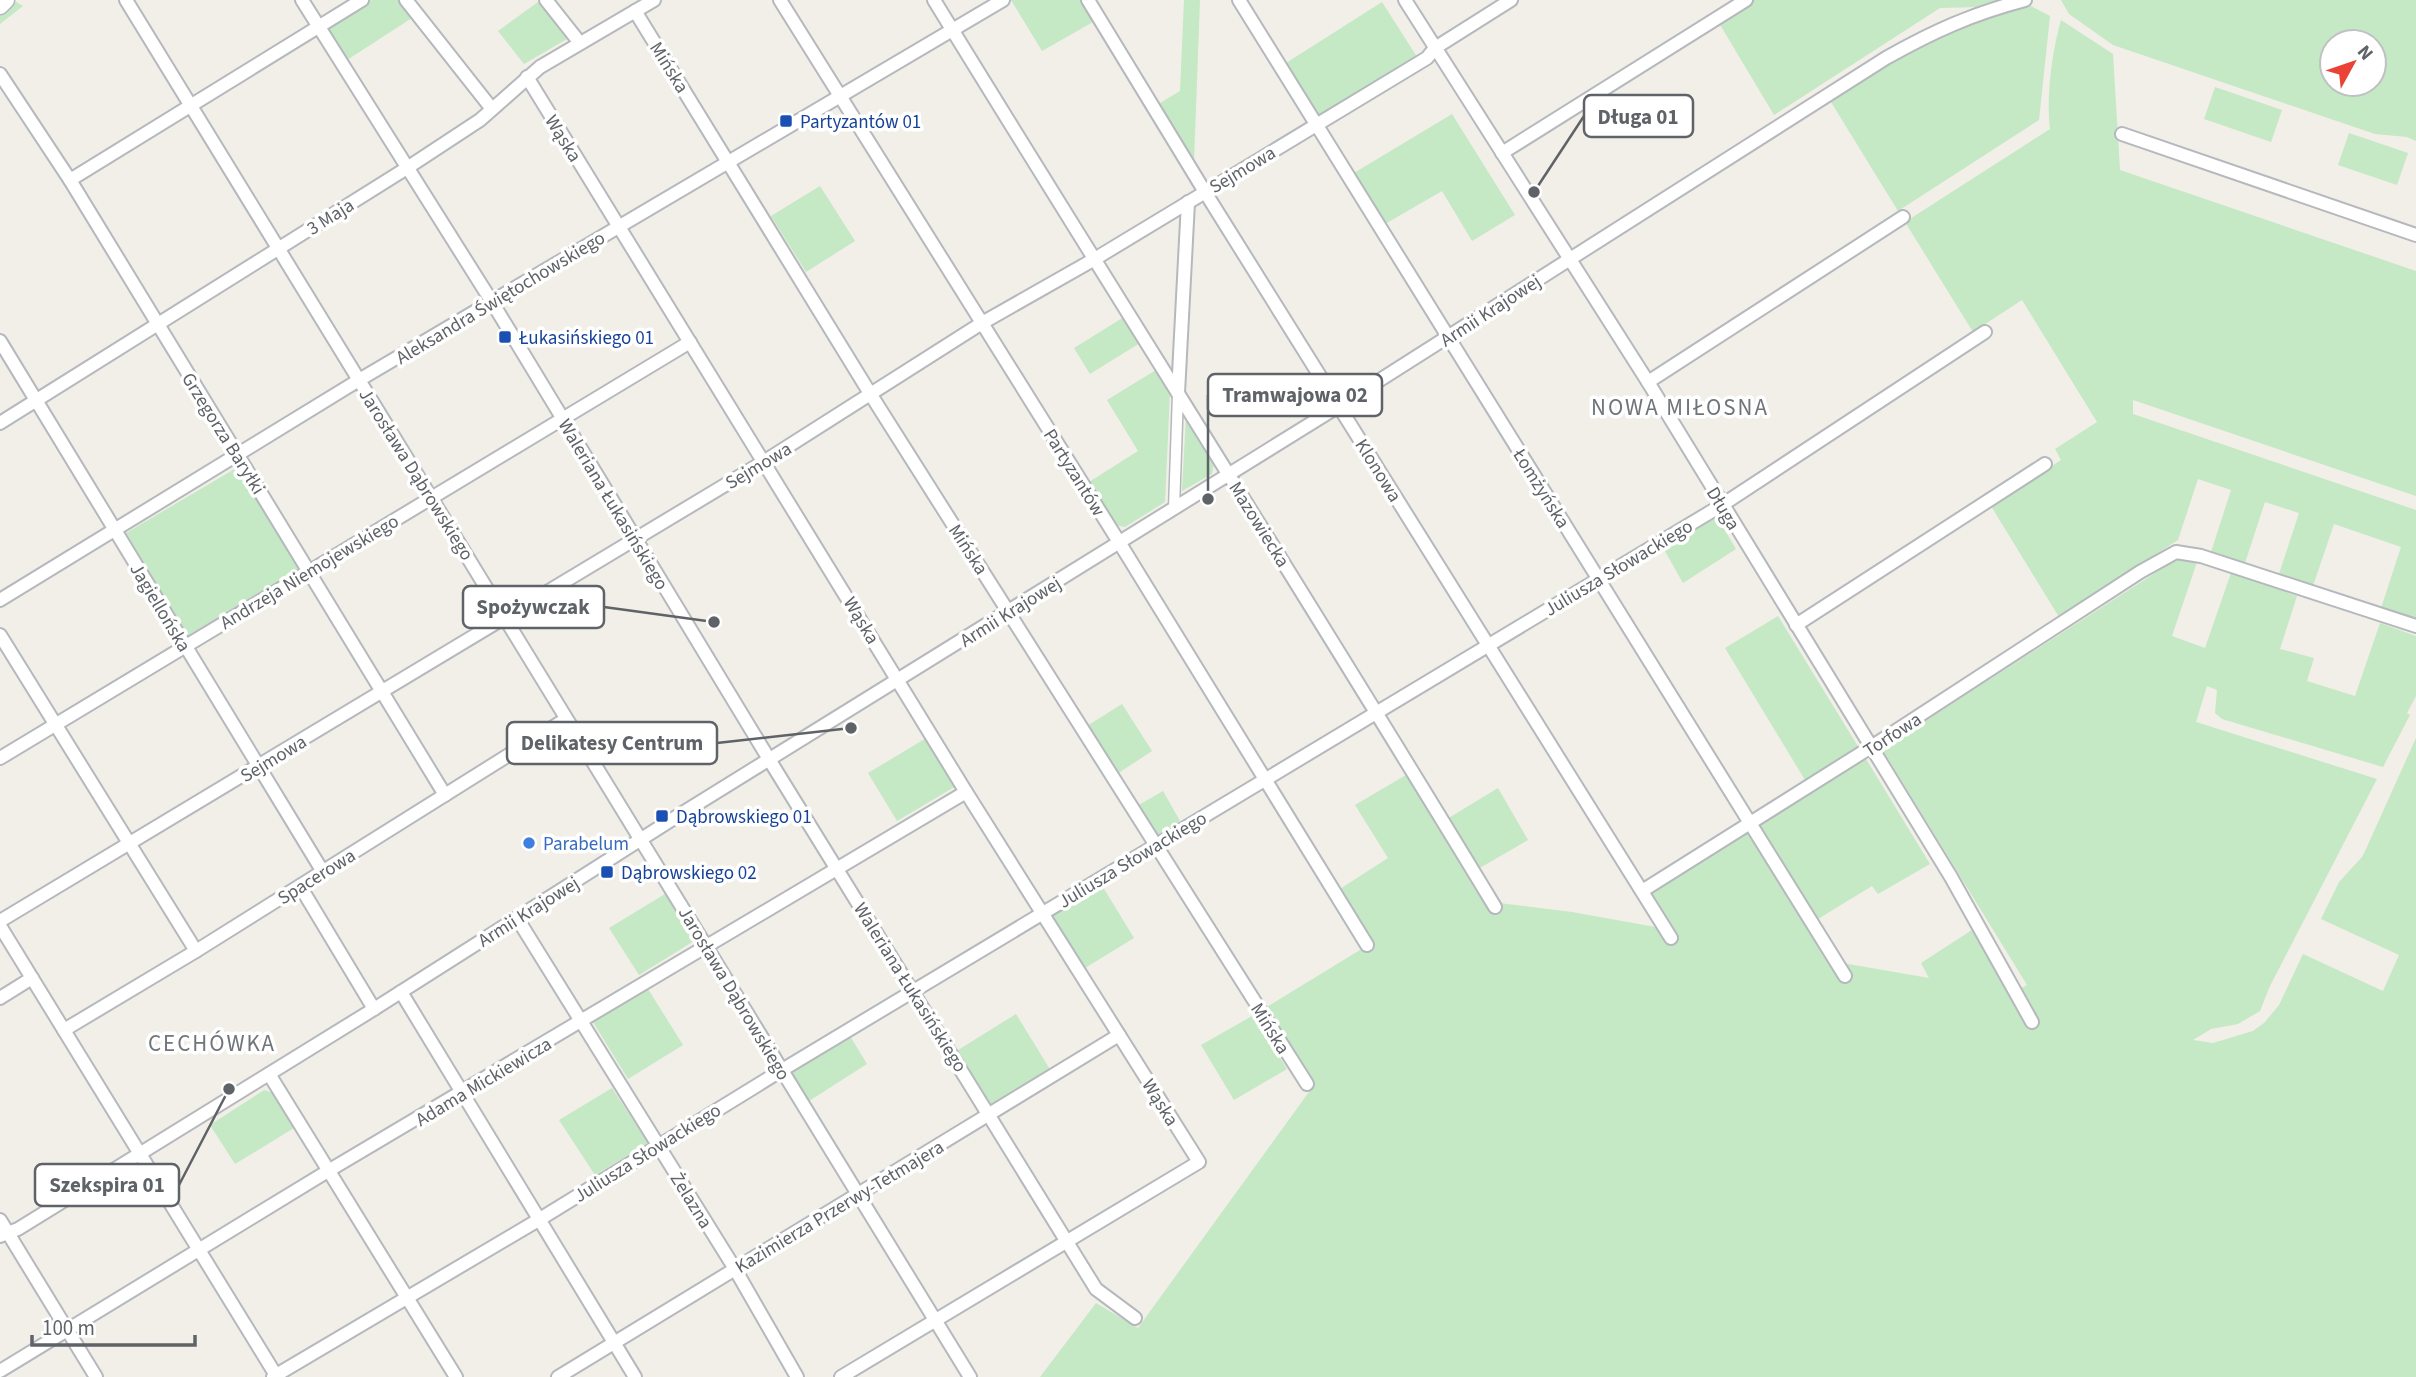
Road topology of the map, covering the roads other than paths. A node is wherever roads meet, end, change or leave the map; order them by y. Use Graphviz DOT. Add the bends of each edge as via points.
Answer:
graph roads {
  1 [pos="6,0"];
  2 [pos="126,0"];
  3 [pos="302,0"];
  4 [pos="362,0"];
  5 [pos="406,0"];
  6 [pos="546,0"];
  7 [pos="654,0"];
  8 [pos="780,0"];
  9 [pos="934,0"];
  10 [pos="1003,0"];
  11 [pos="1088,0"];
  12 [pos="1239,0"];
  13 [pos="1405,0"];
  14 [pos="1511,0"];
  15 [pos="1746,0"];
  16 [pos="2025,0"];
  17 [pos="0,6"];
  18 [pos="635,11"];
  19 [pos="318,26"];
  20 [pos="953,31"];
  21 [pos="580,43"];
  22 [pos="1435,48"];
  23 [pos="0,74"];
  24 [pos="527,77"];
  25 [pos="839,97"];
  26 [pos="192,107"];
  27 [pos="492,109"];
  28 [pos="1317,124"];
  29 [pos="2122,134"];
  30 [pos="1502,153"];
  31 [pos="730,162"];
  32 [pos="407,167"];
  33 [pos="70,180"];
  34 [pos="1205,192"];
  35 [pos="1188,202"];
  36 [pos="1903,217"];
  37 [pos="619,227"];
  38 [pos="2416,235"];
  39 [pos="278,248"];
  40 [pos="1093,260"];
  41 [pos="1569,261"];
  42 [pos="492,302"];
  43 [pos="982,323"];
  44 [pos="156,324"];
  45 [pos="1985,332"];
  46 [pos="1447,337"];
  47 [pos="0,341"];
  48 [pos="690,342"];
  49 [pos="359,380"];
  50 [pos="1648,382"];
  51 [pos="1178,394"];
  52 [pos="871,395"];
  53 [pos="36,400"];
  54 [pos="1339,406"];
  55 [pos="562,418"];
  56 [pos="0,423"];
  57 [pos="239,454"];
  58 [pos="765,461"];
  59 [pos="2045,464"];
  60 [pos="1229,475"];
  61 [pos="431,497"];
  62 [pos="1722,505"];
  63 [pos="1174,508"];
  64 [pos="116,530"];
  65 [pos="635,539"];
  66 [pos="1119,542"];
  67 [pos="308,570"];
  68 [pos="1598,578"];
  69 [pos="0,600"];
  70 [pos="1009,611"];
  71 [pos="506,618"];
  72 [pos="1796,625"];
  73 [pos="2416,626"];
  74 [pos="0,635"];
  75 [pos="1489,644"];
  76 [pos="185,647"];
  77 [pos="898,679"];
  78 [pos="382,693"];
  79 [pos="1376,711"];
  80 [pos="565,719"];
  81 [pos="55,724"];
  82 [pos="1871,747"];
  83 [pos="0,758"];
  84 [pos="769,759"];
  85 [pos="259,767"];
  86 [pos="1264,779"];
  87 [pos="966,792"];
  88 [pos="445,795"];
  89 [pos="1750,824"];
  90 [pos="640,839"];
  91 [pos="130,843"];
  92 [pos="1155,846"];
  93 [pos="837,867"];
  94 [pos="323,872"];
  95 [pos="300,886"];
  96 [pos="1642,891"];
  97 [pos="1495,907"];
  98 [pos="1042,914"];
  99 [pos="517,918"];
  100 [pos="0,924"];
  101 [pos="1671,938"];
  102 [pos="1367,945"];
  103 [pos="706,946"];
  104 [pos="196,951"];
  105 [pos="1845,976"];
  106 [pos="32,978"];
  107 [pos="914,991"];
  108 [pos="401,992"];
  109 [pos="0,998"];
  110 [pos="374,1009"];
  111 [pos="2032,1021"];
  112 [pos="580,1022"];
  113 [pos="64,1030"];
  114 [pos="1119,1035"];
  115 [pos="782,1070"];
  116 [pos="269,1074"];
  117 [pos="1307,1084"];
  118 [pos="463,1092"];
  119 [pos="989,1114"];
  120 [pos="657,1145"];
  121 [pos="139,1155"];
  122 [pos="328,1171"];
  123 [pos="859,1194"];
  124 [pos="540,1219"];
  125 [pos="0,1220"];
  126 [pos="4,1235"];
  127 [pos="1066,1240"];
  128 [pos="200,1251"];
  129 [pos="735,1269"];
  130 [pos="406,1297"];
  131 [pos="1135,1318"];
  132 [pos="936,1321"];
  133 [pos="68,1331"];
  134 [pos="614,1343"];
  135 [pos="0,1371"];
  136 [pos="276,1376"];
  137 [pos="96,1377"];
  138 [pos="456,1377"];
  139 [pos="558,1377"];
  140 [pos="635,1377"];
  141 [pos="797,1377"];
  142 [pos="841,1377"];
  143 [pos="970,1377"];
  1 -- 17 [label="street"];
  2 -- 26 [label="street, Jarosława Dąbrowskiego"];
  3 -- 19 [label="street, Waleriana Łukasińskiego"];
  4 -- 19 [label="street"];
  5 -- 27 [label="street"];
  6 -- 21 [label="street"];
  7 -- 18 [label="street, 3 Maja"];
  8 -- 25 [label="street, Partyzantów"];
  9 -- 20 [label="street, Mazowiecka"];
  10 -- 20 [label="street, Aleksandra Świętochowskiego"];
  11 -- 34 [label="street, Klonowa"];
  12 -- 28 [label="street, Łomżyńska"];
  13 -- 22 [label="street, Długa"];
  14 -- 22 [label="street, Sejmowa"];
  15 -- 30 [label="street"];
  16 -- 41 [label="street, Armii Krajowej" via="1934,31 1886,58"];
  18 -- 21 [label="street, 3 Maja"];
  18 -- 31 [label="street, Mińska"];
  19 -- 26 [label="street"];
  19 -- 32 [label="street, Waleriana Łukasińskiego"];
  20 -- 25 [label="street, Aleksandra Świętochowskiego"];
  20 -- 40 [label="street, Mazowiecka"];
  21 -- 24 [label="street, 3 Maja"];
  22 -- 28 [label="street, Sejmowa" via="1427,58"];
  22 -- 30 [label="street, Długa"];
  23 -- 33 [label="street, Grzegorza Baryłki"];
  24 -- 27 [label="street, 3 Maja"];
  24 -- 37 [label="street, Wąska"];
  25 -- 31 [label="street, Aleksandra Świętochowskiego"];
  25 -- 43 [label="street, Partyzantów"];
  26 -- 33 [label="street"];
  26 -- 39 [label="street, Jarosława Dąbrowskiego"];
  27 -- 32 [label="street, 3 Maja"];
  28 -- 34 [label="street, Sejmowa"];
  28 -- 46 [label="street, Łomżyńska"];
  29 -- 38 [label="street"];
  30 -- 41 [label="street, Długa"];
  31 -- 37 [label="street, Aleksandra Świętochowskiego"];
  31 -- 52 [label="street, Mińska"];
  32 -- 39 [label="street, 3 Maja"];
  32 -- 42 [label="street, Waleriana Łukasińskiego"];
  33 -- 44 [label="street, Grzegorza Baryłki"];
  34 -- 35 [label="street, Sejmowa"];
  34 -- 54 [label="street, Klonowa"];
  35 -- 40 [label="street, Sejmowa"];
  35 -- 51 [label="street"];
  36 -- 50 [label="street"];
  37 -- 42 [label="street, Aleksandra Świętochowskiego"];
  37 -- 48 [label="street, Wąska"];
  39 -- 44 [label="street, 3 Maja"];
  39 -- 49 [label="street, Jarosława Dąbrowskiego"];
  40 -- 43 [label="street, Sejmowa"];
  40 -- 51 [label="street, Mazowiecka"];
  41 -- 46 [label="street, Armii Krajowej"];
  41 -- 50 [label="street, Długa"];
  42 -- 49 [label="street, Aleksandra Świętochowskiego"];
  42 -- 55 [label="street, Waleriana Łukasińskiego"];
  43 -- 52 [label="street, Sejmowa"];
  43 -- 66 [label="street, Partyzantów"];
  44 -- 53 [label="street, 3 Maja"];
  44 -- 57 [label="street, Grzegorza Baryłki"];
  45 -- 62 [label="street, Juliusza Słowackiego"];
  46 -- 54 [label="street, Armii Krajowej"];
  46 -- 68 [label="street, Łomżyńska"];
  47 -- 53 [label="street, Jagiellońska"];
  48 -- 55 [label="street, Andrzeja Niemojewskiego"];
  48 -- 58 [label="street, Wąska"];
  49 -- 57 [label="street, Aleksandra Świętochowskiego"];
  49 -- 61 [label="street, Jarosława Dąbrowskiego"];
  50 -- 62 [label="street, Długa"];
  51 -- 60 [label="street, Mazowiecka"];
  51 -- 63 [label="street"];
  52 -- 58 [label="street, Sejmowa"];
  52 -- 70 [label="street, Mińska"];
  53 -- 56 [label="street, 3 Maja"];
  53 -- 64 [label="street, Jagiellońska"];
  54 -- 60 [label="street, Armii Krajowej"];
  54 -- 75 [label="street, Klonowa"];
  55 -- 61 [label="street, Andrzeja Niemojewskiego"];
  55 -- 65 [label="street, Waleriana Łukasińskiego"];
  57 -- 64 [label="street, Aleksandra Świętochowskiego"];
  57 -- 67 [label="street, Grzegorza Baryłki"];
  58 -- 65 [label="street, Sejmowa"];
  58 -- 77 [label="street, Wąska"];
  59 -- 72 [label="street"];
  60 -- 63 [label="street, Armii Krajowej"];
  60 -- 79 [label="street, Mazowiecka"];
  61 -- 67 [label="street, Andrzeja Niemojewskiego"];
  61 -- 71 [label="street, Jarosława Dąbrowskiego"];
  62 -- 68 [label="street, Juliusza Słowackiego"];
  62 -- 72 [label="street, Długa"];
  63 -- 66 [label="street, Armii Krajowej"];
  64 -- 69 [label="street, Aleksandra Świętochowskiego"];
  64 -- 76 [label="street, Jagiellońska"];
  65 -- 71 [label="street, Sejmowa"];
  65 -- 84 [label="street, Waleriana Łukasińskiego"];
  66 -- 70 [label="street, Armii Krajowej"];
  66 -- 86 [label="street, Partyzantów"];
  67 -- 76 [label="street, Andrzeja Niemojewskiego"];
  67 -- 78 [label="street, Grzegorza Baryłki"];
  68 -- 75 [label="street, Juliusza Słowackiego"];
  68 -- 89 [label="street, Łomżyńska"];
  70 -- 77 [label="street, Armii Krajowej"];
  70 -- 92 [label="street, Mińska"];
  71 -- 78 [label="street, Sejmowa"];
  71 -- 80 [label="street, Jarosława Dąbrowskiego"];
  72 -- 82 [label="street, Długa"];
  73 -- 82 [label="street, Torfowa" via="2176,552"];
  74 -- 81 [label="street"];
  75 -- 79 [label="street, Juliusza Słowackiego"];
  75 -- 96 [label="street, Klonowa"];
  76 -- 81 [label="street, Andrzeja Niemojewskiego"];
  76 -- 85 [label="street, Jagiellońska"];
  77 -- 84 [label="street, Armii Krajowej"];
  77 -- 87 [label="street, Wąska"];
  78 -- 85 [label="street, Sejmowa"];
  78 -- 88 [label="street, Grzegorza Baryłki"];
  79 -- 86 [label="street, Juliusza Słowackiego"];
  79 -- 97 [label="street, Mazowiecka"];
  80 -- 88 [label="street, Spacerowa"];
  80 -- 90 [label="street, Jarosława Dąbrowskiego"];
  81 -- 83 [label="street, Andrzeja Niemojewskiego"];
  81 -- 91 [label="street"];
  82 -- 89 [label="street, Torfowa"];
  82 -- 111 [label="street, Długa"];
  84 -- 90 [label="street, Armii Krajowej"];
  84 -- 93 [label="street, Waleriana Łukasińskiego"];
  85 -- 91 [label="street, Sejmowa"];
  85 -- 94 [label="street, Jagiellońska"];
  86 -- 92 [label="street, Juliusza Słowackiego"];
  86 -- 102 [label="street, Partyzantów"];
  87 -- 93 [label="street, Adama Mickiewicza"];
  87 -- 98 [label="street, Wąska"];
  88 -- 94 [label="street, Spacerowa"];
  89 -- 96 [label="street, Torfowa"];
  89 -- 105 [label="street, Łomżyńska"];
  90 -- 99 [label="street, Armii Krajowej"];
  90 -- 103 [label="street, Jarosława Dąbrowskiego"];
  91 -- 100 [label="street, Sejmowa"];
  91 -- 104 [label="street"];
  92 -- 98 [label="street, Juliusza Słowackiego"];
  92 -- 117 [label="street, Mińska"];
  93 -- 103 [label="street, Adama Mickiewicza"];
  93 -- 107 [label="street, Waleriana Łukasińskiego"];
  94 -- 95 [label="street, Spacerowa"];
  95 -- 104 [label="street, Spacerowa"];
  95 -- 110 [label="street"];
  96 -- 101 [label="street, Klonowa"];
  98 -- 107 [label="street, Juliusza Słowackiego"];
  98 -- 114 [label="street, Wąska"];
  99 -- 108 [label="street, Armii Krajowej"];
  99 -- 112 [label="street, Żelazna"];
  100 -- 106 [label="street"];
  103 -- 112 [label="street, Adama Mickiewicza"];
  103 -- 115 [label="street, Jarosława Dąbrowskiego"];
  104 -- 113 [label="street, Spacerowa"];
  106 -- 109 [label="street"];
  106 -- 113 [label="street"];
  107 -- 115 [label="street, Juliusza Słowackiego"];
  107 -- 119 [label="street, Waleriana Łukasińskiego"];
  108 -- 110 [label="street, Armii Krajowej"];
  108 -- 118 [label="street"];
  110 -- 116 [label="street, Armii Krajowej"];
  112 -- 118 [label="street, Adama Mickiewicza"];
  112 -- 120 [label="street, Żelazna"];
  113 -- 121 [label="street"];
  114 -- 119 [label="street, Kazimierza Przerwy-Tetmajera"];
  114 -- 127 [label="street, Wąska" via="1199,1162"];
  115 -- 120 [label="street, Juliusza Słowackiego"];
  115 -- 123 [label="street, Jarosława Dąbrowskiego"];
  116 -- 121 [label="street, Armii Krajowej"];
  116 -- 122 [label="street"];
  118 -- 122 [label="street, Adama Mickiewicza"];
  118 -- 124 [label="street"];
  119 -- 123 [label="street, Kazimierza Przerwy-Tetmajera"];
  119 -- 127 [label="street, Waleriana Łukasińskiego"];
  120 -- 124 [label="street, Juliusza Słowackiego"];
  120 -- 129 [label="street, Żelazna"];
  121 -- 126 [label="street, Armii Krajowej"];
  121 -- 128 [label="street"];
  122 -- 128 [label="street, Adama Mickiewicza"];
  122 -- 130 [label="street"];
  123 -- 129 [label="street, Kazimierza Przerwy-Tetmajera"];
  123 -- 132 [label="street, Jarosława Dąbrowskiego"];
  124 -- 130 [label="street, Juliusza Słowackiego"];
  124 -- 134 [label="street"];
  125 -- 126 [label="street"];
  126 -- 133 [label="street"];
  127 -- 131 [label="street, Waleriana Łukasińskiego" via="1096,1289"];
  127 -- 132 [label="street"];
  128 -- 133 [label="street, Adama Mickiewicza"];
  128 -- 136 [label="street"];
  129 -- 134 [label="street, Kazimierza Przerwy-Tetmajera"];
  129 -- 141 [label="street, Żelazna"];
  130 -- 136 [label="street, Juliusza Słowackiego"];
  130 -- 138 [label="street"];
  132 -- 142 [label="street"];
  132 -- 143 [label="street, Jarosława Dąbrowskiego"];
  133 -- 135 [label="street, Adama Mickiewicza"];
  133 -- 137 [label="street"];
  134 -- 139 [label="street, Kazimierza Przerwy-Tetmajera"];
  134 -- 140 [label="street"];
}
